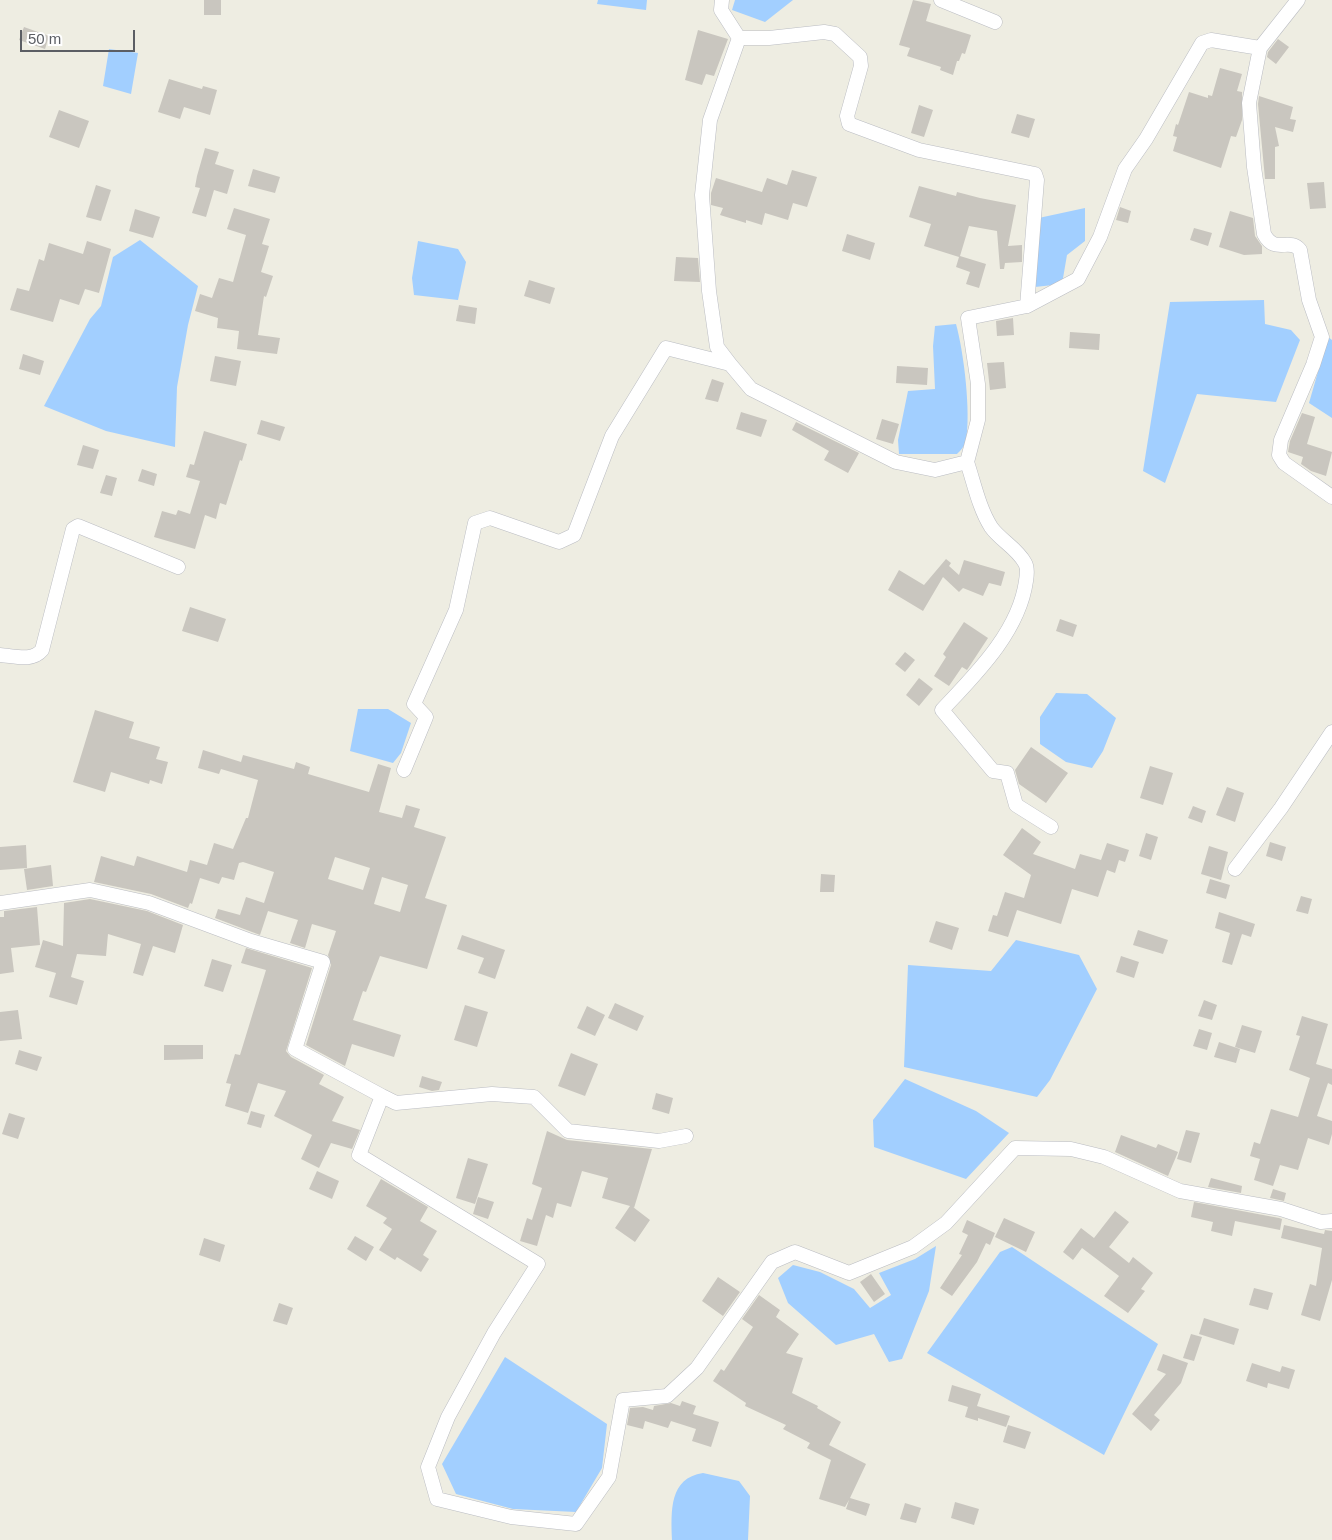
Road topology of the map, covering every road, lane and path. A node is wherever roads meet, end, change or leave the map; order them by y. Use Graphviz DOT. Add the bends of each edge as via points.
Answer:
graph roads {
  1 [pos="722,0"];
  2 [pos="942,0"];
  3 [pos="1298,0"];
  4 [pos="995,22"];
  5 [pos="739,38"];
  6 [pos="1260,48"];
  7 [pos="1027,306"];
  8 [pos="730,364"];
  9 [pos="967,462"];
  10 [pos="1332,496"];
  11 [pos="178,567"];
  12 [pos="0,655"];
  13 [pos="1332,732"];
  14 [pos="404,770"];
  15 [pos="1051,828"];
  16 [pos="1235,869"];
  17 [pos="0,903"];
  18 [pos="382,1096"];
  19 [pos="686,1136"];
  20 [pos="1332,1221"];
  1 -- 5 [label="street" via="721,10"];
  2 -- 4 [label="street"];
  3 -- 6 [label="street"];
  5 -- 7 [label="street" via="835,34 860,57 861,66 847,116 849,124 918,150 1035,174"];
  5 -- 8 [label="street" via="710,120 702,195 717,347"];
  6 -- 7 [label="street" via="1211,40 1202,43 1146,139 1125,168 1100,237 1078,279"];
  6 -- 10 [label="street" via="1249,103 1264,234 1275,246 1293,245 1300,250 1309,300 1322,338 1281,440 1279,455"];
  7 -- 9 [label="street" via="968,318 978,393 978,420"];
  8 -- 9 [label="street" via="751,389 896,462 935,470"];
  8 -- 14 [label="street" via="666,348 612,436 574,535 559,542 490,518 475,523 456,610 414,704 426,717"];
  9 -- 15 [label="street" via="992,527 1027,564 1027,575 1024,598 1005,634 971,679 942,710 992,771 1008,774 1016,805"];
  11 -- 12 [label="street" via="78,526 73,529 42,650 31,658"];
  13 -- 16 [label="street"];
  17 -- 18 [label="street" via="90,890 149,903 251,942 323,962 295,1049"];
  18 -- 19 [label="street" via="396,1103 492,1094 534,1097 568,1131 659,1141"];
  18 -- 20 [label="street" via="359,1155 538,1264 494,1334 453,1409 428,1467 437,1499 511,1516 576,1524 609,1477 623,1400 667,1396 679,1385 697,1368 772,1262 795,1252 848,1273 913,1247 946,1222 1015,1148 1071,1149 1104,1157 1180,1191 1281,1210 1321,1222"];
}
